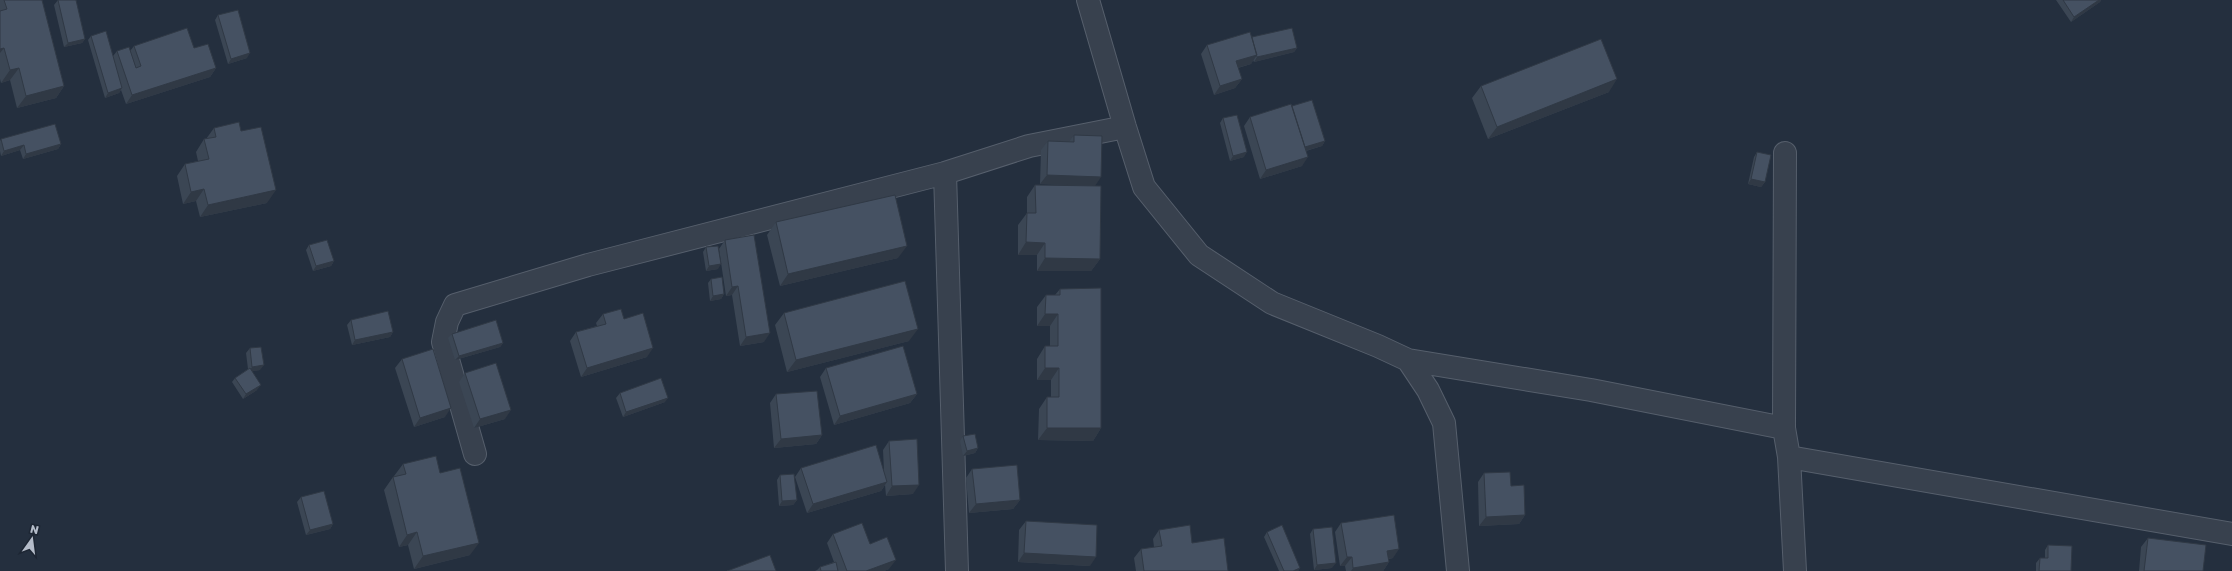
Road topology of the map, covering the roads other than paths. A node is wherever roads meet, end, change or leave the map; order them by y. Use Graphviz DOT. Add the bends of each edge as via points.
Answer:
graph roads {
  1 [pos="1088,0"];
  2 [pos="1125,127"];
  3 [pos="1785,153"];
  4 [pos="945,173"];
  5 [pos="1408,360"];
  6 [pos="1784,428"];
  7 [pos="475,454"];
  8 [pos="1789,457"];
  9 [pos="2232,534"];
  10 [pos="957,571"];
  11 [pos="1458,571"];
  12 [pos="1795,571"];
  1 -- 2 [label="street"];
  2 -- 4 [label="street" via="1029,146"];
  2 -- 5 [label="street" via="1144,187 1199,256 1272,303"];
  3 -- 6 [label="street"];
  4 -- 7 [label="street" via="588,265 455,305 447,322 443,342"];
  4 -- 10 [label="street"];
  5 -- 6 [label="street" via="1591,390"];
  5 -- 11 [label="street" via="1428,390 1444,423"];
  6 -- 8 [label="street"];
  8 -- 9 [label="street"];
  8 -- 12 [label="street"];
}
